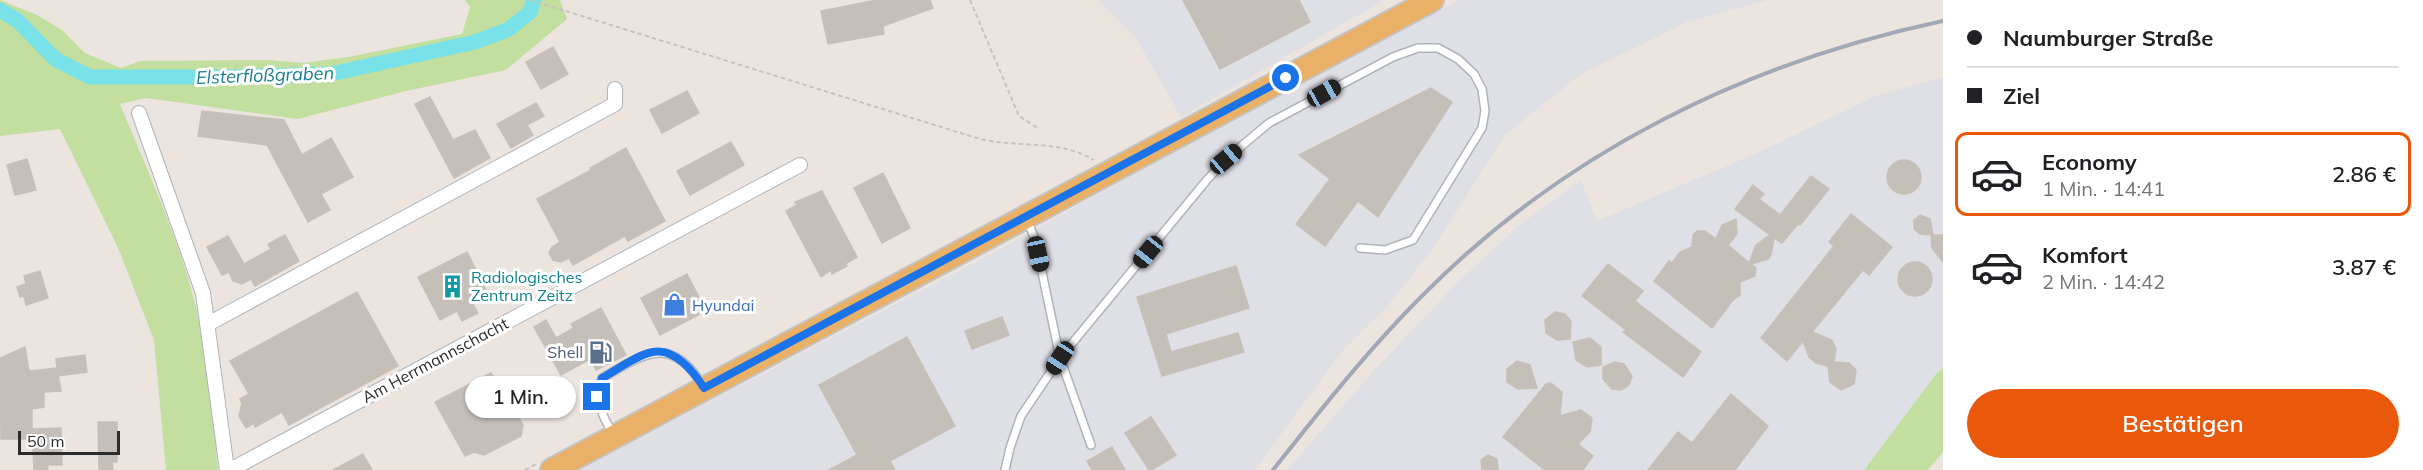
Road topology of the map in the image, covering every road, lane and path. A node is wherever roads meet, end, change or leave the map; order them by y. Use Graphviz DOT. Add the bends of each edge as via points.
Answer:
graph roads {
  1 [pos="530,0"];
  2 [pos="970,0"];
  3 [pos="1432,0"];
  4 [pos="615,89"];
  5 [pos="139,113"];
  6 [pos="1039,129"];
  7 [pos="1098,164"];
  8 [pos="800,165"];
  9 [pos="1026,218"];
  10 [pos="1360,248"];
  11 [pos="208,324"];
  12 [pos="1060,358"];
  13 [pos="704,388"];
  14 [pos="614,436"];
  15 [pos="1091,445"];
  16 [pos="229,470"];
  17 [pos="552,470"];
  18 [pos="1005,470"];
  1 -- 7 [label="path" via="981,139 1002,144 1057,146 1074,150"];
  2 -- 6 [label="path" via="1019,116"];
  3 -- 9 [label="main road"];
  4 -- 11 [label="street" via="615,104"];
  5 -- 11 [label="street, Am Herrmannschacht" via="203,293"];
  8 -- 16 [label="street, Am Herrmannschacht"];
  9 -- 12 [label="lane" via="1035,239"];
  9 -- 13 [label="main road"];
  10 -- 12 [label="lane" via="1385,250 1413,240 1482,128 1482,89 1474,74 1438,48 1418,48 1393,57 1269,123 1206,181"];
  11 -- 16 [label="street, Am Herrmannschacht"];
  12 -- 15 [label="lane"];
  12 -- 18 [label="lane" via="1021,416"];
  13 -- 14 [label="main road"];
  13 -- 14 [label="lane" via="672,354 653,352 602,378 597,397"];
  14 -- 17 [label="main road"];
}
